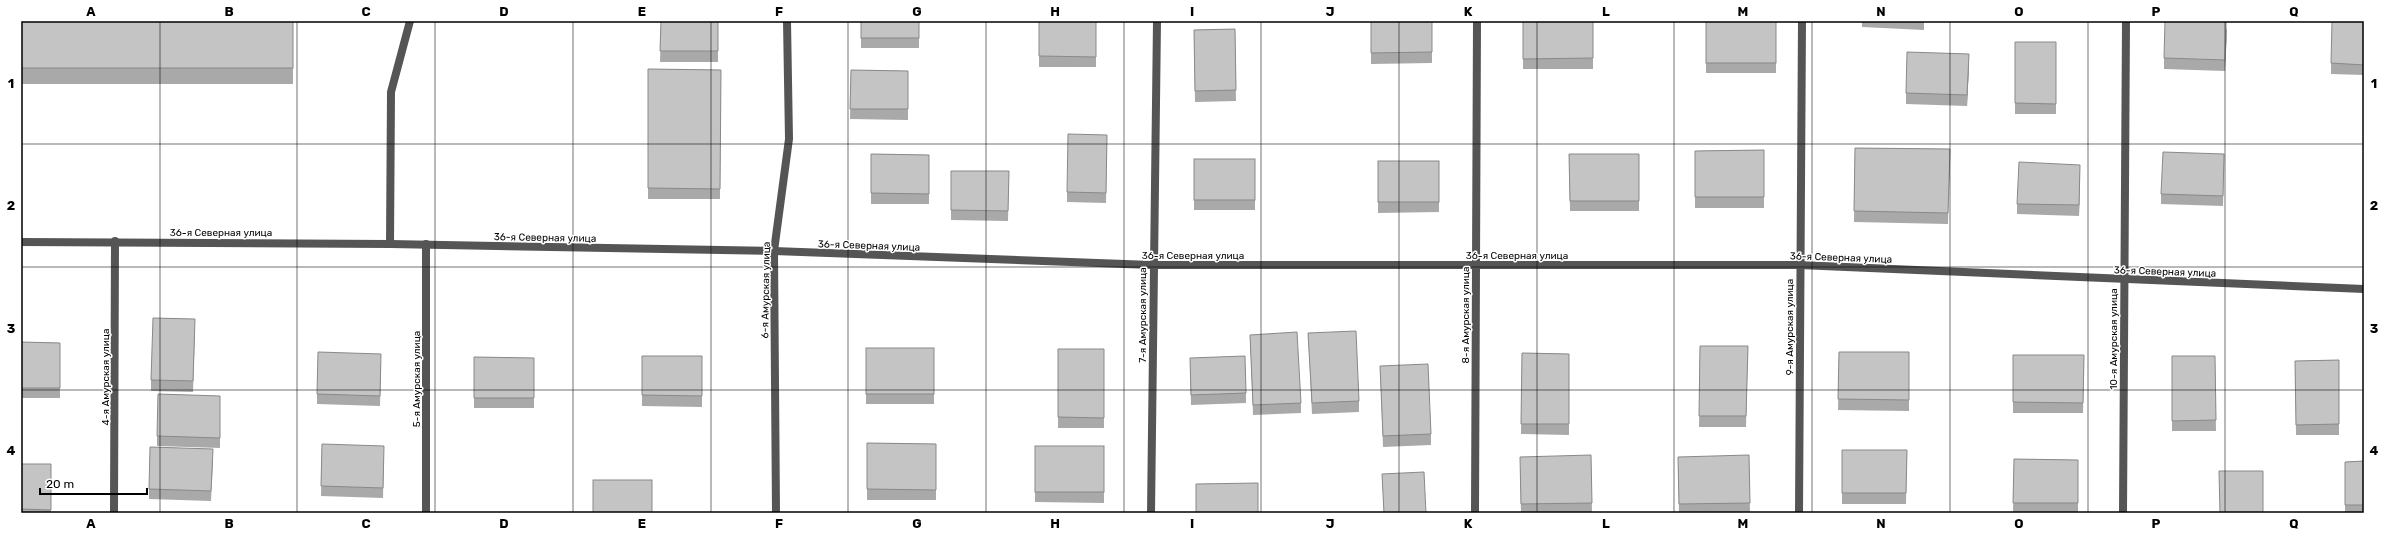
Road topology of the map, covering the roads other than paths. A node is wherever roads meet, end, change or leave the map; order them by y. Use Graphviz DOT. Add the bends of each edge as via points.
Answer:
graph roads {
  1 [pos="410,21"];
  2 [pos="787,21"];
  3 [pos="1156,21"];
  4 [pos="1477,21"];
  5 [pos="1802,21"];
  6 [pos="2126,21"];
  7 [pos="115,241"];
  8 [pos="21,242"];
  9 [pos="390,244"];
  10 [pos="426,244"];
  11 [pos="774,251"];
  12 [pos="1152,265"];
  13 [pos="1474,265"];
  14 [pos="1799,265"];
  15 [pos="2123,279"];
  16 [pos="2364,289"];
  17 [pos="114,513"];
  18 [pos="426,513"];
  19 [pos="776,513"];
  20 [pos="1151,513"];
  21 [pos="1475,513"];
  22 [pos="1799,513"];
  23 [pos="2123,513"];
  1 -- 9 [label="street" via="391,92"];
  2 -- 11 [label="street, 6-я Амурская улица" via="789,139"];
  3 -- 12 [label="street, 7-я Амурская улица"];
  4 -- 13 [label="street, 8-я Амурская улица"];
  5 -- 14 [label="street, 9-я Амурская улица"];
  6 -- 15 [label="street, 10-я Амурская улица"];
  7 -- 8 [label="street, 36-я Северная улица"];
  7 -- 9 [label="street, 36-я Северная улица"];
  7 -- 17 [label="street, 4-я Амурская улица"];
  9 -- 10 [label="street, 36-я Северная улица"];
  10 -- 11 [label="street, 36-я Северная улица"];
  10 -- 18 [label="street, 5-я Амурская улица"];
  11 -- 12 [label="street, 36-я Северная улица"];
  11 -- 19 [label="street, 6-я Амурская улица"];
  12 -- 13 [label="street, 36-я Северная улица"];
  12 -- 20 [label="street, 7-я Амурская улица"];
  13 -- 14 [label="street, 36-я Северная улица"];
  13 -- 21 [label="street, 8-я Амурская улица"];
  14 -- 15 [label="street, 36-я Северная улица"];
  14 -- 22 [label="street, 9-я Амурская улица"];
  15 -- 16 [label="street, 36-я Северная улица"];
  15 -- 23 [label="street, 10-я Амурская улица"];
}
